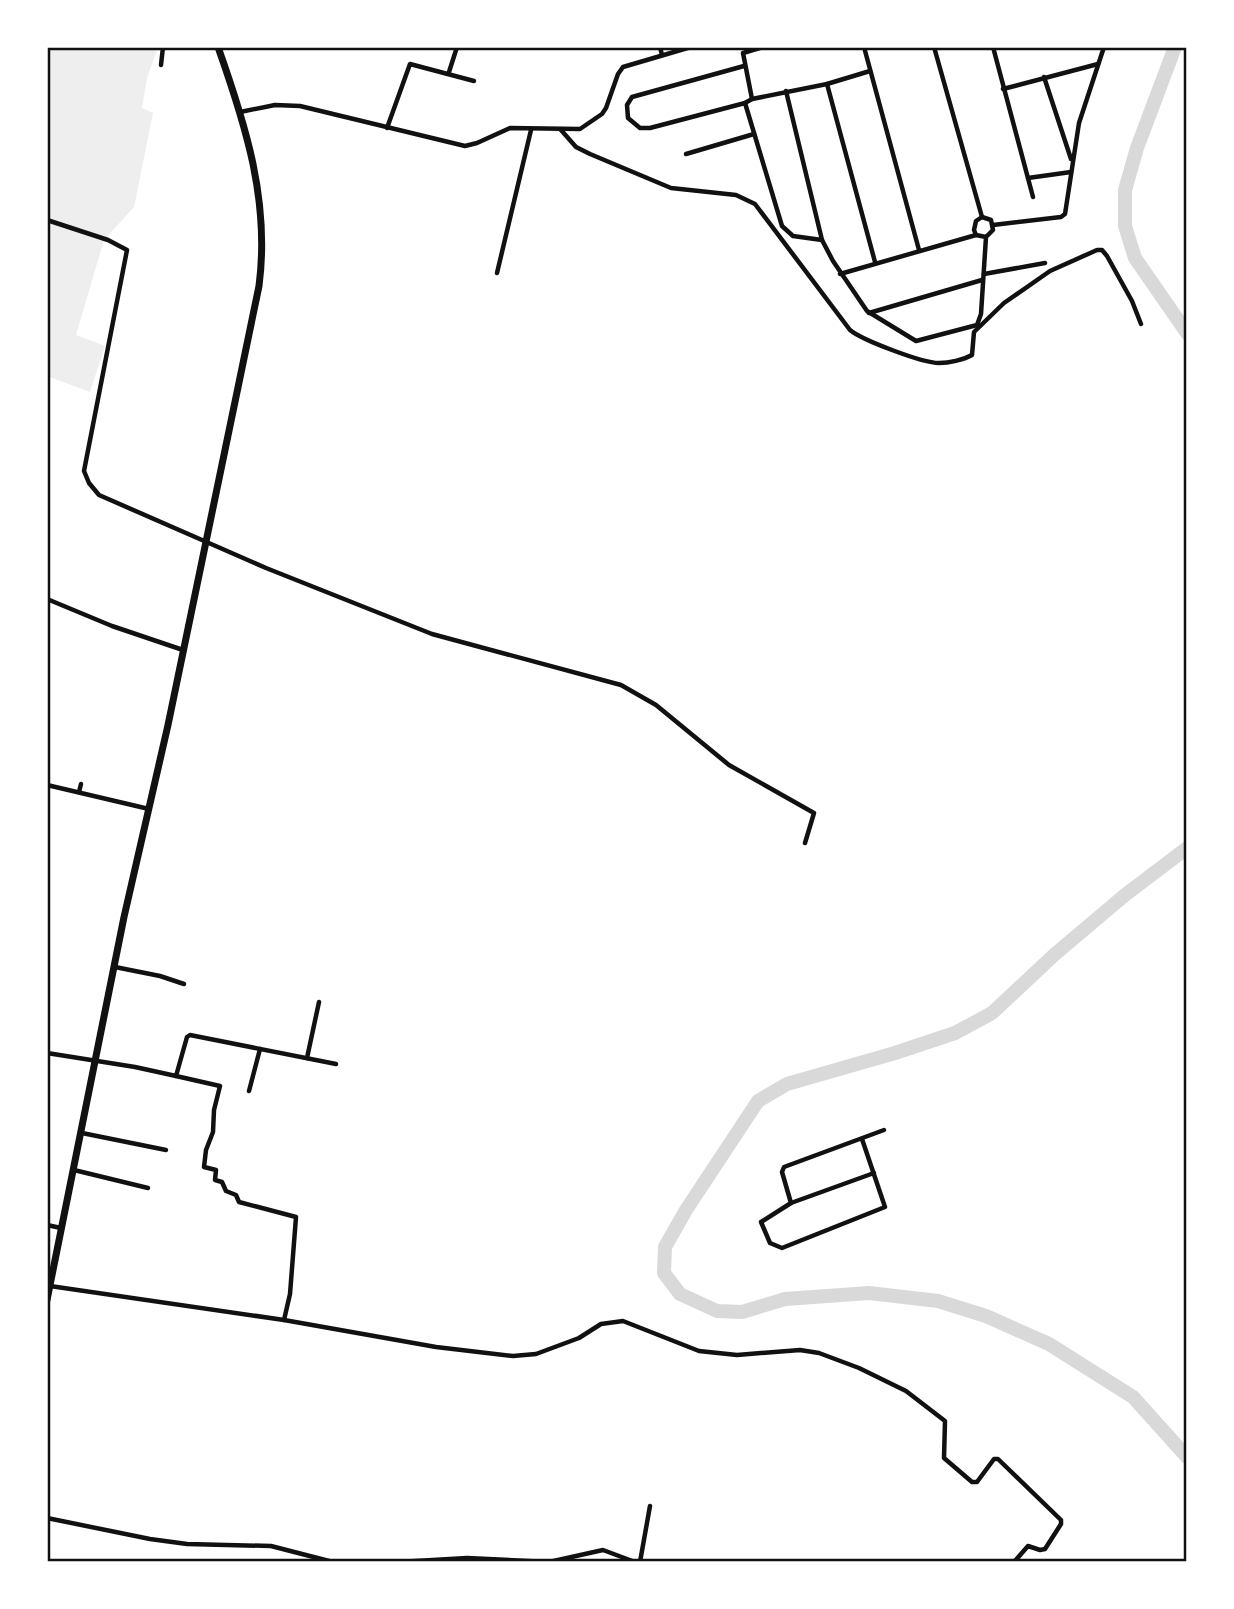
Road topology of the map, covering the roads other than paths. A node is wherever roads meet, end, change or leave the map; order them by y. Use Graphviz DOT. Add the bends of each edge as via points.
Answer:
graph roads {
  1 [pos="163,47"];
  2 [pos="218,47"];
  3 [pos="457,47"];
  4 [pos="660,47"];
  5 [pos="691,47"];
  6 [pos="761,47"];
  7 [pos="872,47"];
  8 [pos="934,47"];
  9 [pos="993,47"];
  10 [pos="1104,47"];
  11 [pos="864,48"];
  12 [pos="662,55"];
  13 [pos="1098,64"];
  14 [pos="161,65"];
  15 [pos="744,66"];
  16 [pos="870,71"];
  17 [pos="449,72"];
  18 [pos="1044,77"];
  19 [pos="474,81"];
  20 [pos="827,84"];
  21 [pos="1003,89"];
  22 [pos="786,92"];
  23 [pos="752,99"];
  24 [pos="745,103"];
  25 [pos="239,113"];
  26 [pos="387,128"];
  27 [pos="531,130"];
  28 [pos="561,130"];
  29 [pos="754,134"];
  30 [pos="686,154"];
  31 [pos="1072,163"];
  32 [pos="1071,172"];
  33 [pos="1028,178"];
  34 [pos="1033,197"];
  35 [pos="982,217"];
  36 [pos="47,220"];
  37 [pos="993,225"];
  38 [pos="976,235"];
  39 [pos="986,237"];
  40 [pos="822,240"];
  41 [pos="919,250"];
  42 [pos="875,262"];
  43 [pos="1045,263"];
  44 [pos="497,273"];
  45 [pos="840,274"];
  46 [pos="983,277"];
  47 [pos="869,313"];
  48 [pos="1141,324"];
  49 [pos="205,542"];
  50 [pos="47,599"];
  51 [pos="183,650"];
  52 [pos="81,784"];
  53 [pos="47,785"];
  54 [pos="79,792"];
  55 [pos="149,809"];
  56 [pos="805,843"];
  57 [pos="115,967"];
  58 [pos="184,984"];
  59 [pos="319,1002"];
  60 [pos="260,1049"];
  61 [pos="47,1053"];
  62 [pos="307,1058"];
  63 [pos="96,1060"];
  64 [pos="336,1063"];
  65 [pos="176,1076"];
  66 [pos="249,1091"];
  67 [pos="884,1130"];
  68 [pos="82,1133"];
  69 [pos="862,1139"];
  70 [pos="166,1150"];
  71 [pos="74,1170"];
  72 [pos="874,1173"];
  73 [pos="148,1188"];
  74 [pos="791,1203"];
  75 [pos="47,1225"];
  76 [pos="62,1229"];
  77 [pos="50,1286"];
  78 [pos="47,1300"];
  79 [pos="284,1320"];
  80 [pos="650,1506"];
  81 [pos="47,1518"];
  82 [pos="333,1562"];
  83 [pos="398,1562"];
  84 [pos="635,1562"];
  85 [pos="640,1562"];
  86 [pos="1014,1562"];
  1 -- 14 [label="street"];
  2 -- 25 [label="main road"];
  3 -- 17 [label="street"];
  4 -- 12 [label="street"];
  5 -- 12 [label="street"];
  6 -- 15 [label="street" via="743,53"];
  7 -- 11 [label="street"];
  8 -- 35 [label="street"];
  9 -- 21 [label="street"];
  10 -- 13 [label="street"];
  11 -- 16 [label="street"];
  12 -- 28 [label="street" via="624,67 602,114 577,130"];
  13 -- 18 [label="street"];
  13 -- 31 [label="street"];
  15 -- 23 [label="street"];
  15 -- 24 [label="street" via="632,97 627,105 628,118 640,128 650,128"];
  16 -- 20 [label="street"];
  16 -- 41 [label="street"];
  17 -- 19 [label="street"];
  17 -- 26 [label="street" via="410,64"];
  18 -- 21 [label="street"];
  18 -- 31 [label="street"];
  20 -- 22 [label="street"];
  20 -- 42 [label="street"];
  21 -- 33 [label="street"];
  22 -- 23 [label="street"];
  22 -- 40 [label="street"];
  23 -- 24 [label="street"];
  24 -- 29 [label="street"];
  25 -- 26 [label="street" via="275,105 300,106"];
  25 -- 49 [label="main road" via="262,207 262,262"];
  26 -- 27 [label="street" via="465,146 510,128"];
  27 -- 28 [label="street"];
  27 -- 44 [label="street"];
  28 -- 48 [label="street" via="583,150 671,188 736,195 755,204 850,330 917,358 938,363 968,358 973,352 974,332 1004,303 1050,271 1100,249"];
  29 -- 30 [label="street"];
  29 -- 40 [label="street" via="782,226 793,236"];
  31 -- 32 [label="street"];
  32 -- 33 [label="street"];
  32 -- 37 [label="street" via="1063,216"];
  33 -- 34 [label="street"];
  35 -- 37 [label="street"];
  35 -- 38 [label="street" via="974,225"];
  36 -- 49 [label="street" via="127,250 84,471 89,483 99,495"];
  37 -- 39 [label="street"];
  38 -- 39 [label="street"];
  38 -- 41 [label="street"];
  39 -- 46 [label="street"];
  40 -- 45 [label="street"];
  41 -- 42 [label="street"];
  42 -- 45 [label="street"];
  43 -- 46 [label="street"];
  45 -- 47 [label="street"];
  46 -- 47 [label="street"];
  46 -- 47 [label="street" via="980,320 973,327 916,341"];
  49 -- 51 [label="main road"];
  49 -- 56 [label="street" via="432,634 621,685 656,705 730,765 814,813"];
  50 -- 51 [label="street"];
  51 -- 55 [label="main road"];
  52 -- 54 [label="street"];
  53 -- 54 [label="street"];
  54 -- 55 [label="street"];
  55 -- 57 [label="main road"];
  57 -- 58 [label="street"];
  57 -- 63 [label="main road"];
  59 -- 62 [label="street"];
  60 -- 62 [label="street"];
  60 -- 65 [label="street" via="188,1035"];
  60 -- 66 [label="street"];
  61 -- 63 [label="street"];
  62 -- 64 [label="street"];
  63 -- 65 [label="street"];
  63 -- 68 [label="main road"];
  65 -- 79 [label="street" via="220,1086 204,1167 216,1170 215,1180 239,1202 296,1217"];
  67 -- 69 [label="street"];
  68 -- 70 [label="street"];
  68 -- 71 [label="main road"];
  69 -- 72 [label="street"];
  69 -- 74 [label="street" via="784,1167"];
  71 -- 73 [label="street"];
  71 -- 76 [label="main road"];
  72 -- 74 [label="street"];
  72 -- 74 [label="street" via="884,1208 775,1247 761,1222"];
  75 -- 76 [label="street"];
  76 -- 77 [label="main road"];
  77 -- 78 [label="main road"];
  77 -- 79 [label="street"];
  79 -- 86 [label="street" via="513,1356 536,1354 601,1324 623,1321 699,1351 737,1355 800,1350 826,1355 895,1385 926,1405 945,1423 944,1458 972,1482 998,1460 1061,1520 1045,1549 1028,1546"];
  80 -- 85 [label="street"];
  81 -- 82 [label="street" via="187,1544 271,1546"];
  83 -- 84 [label="street" via="467,1558 549,1562 603,1549"];
}
